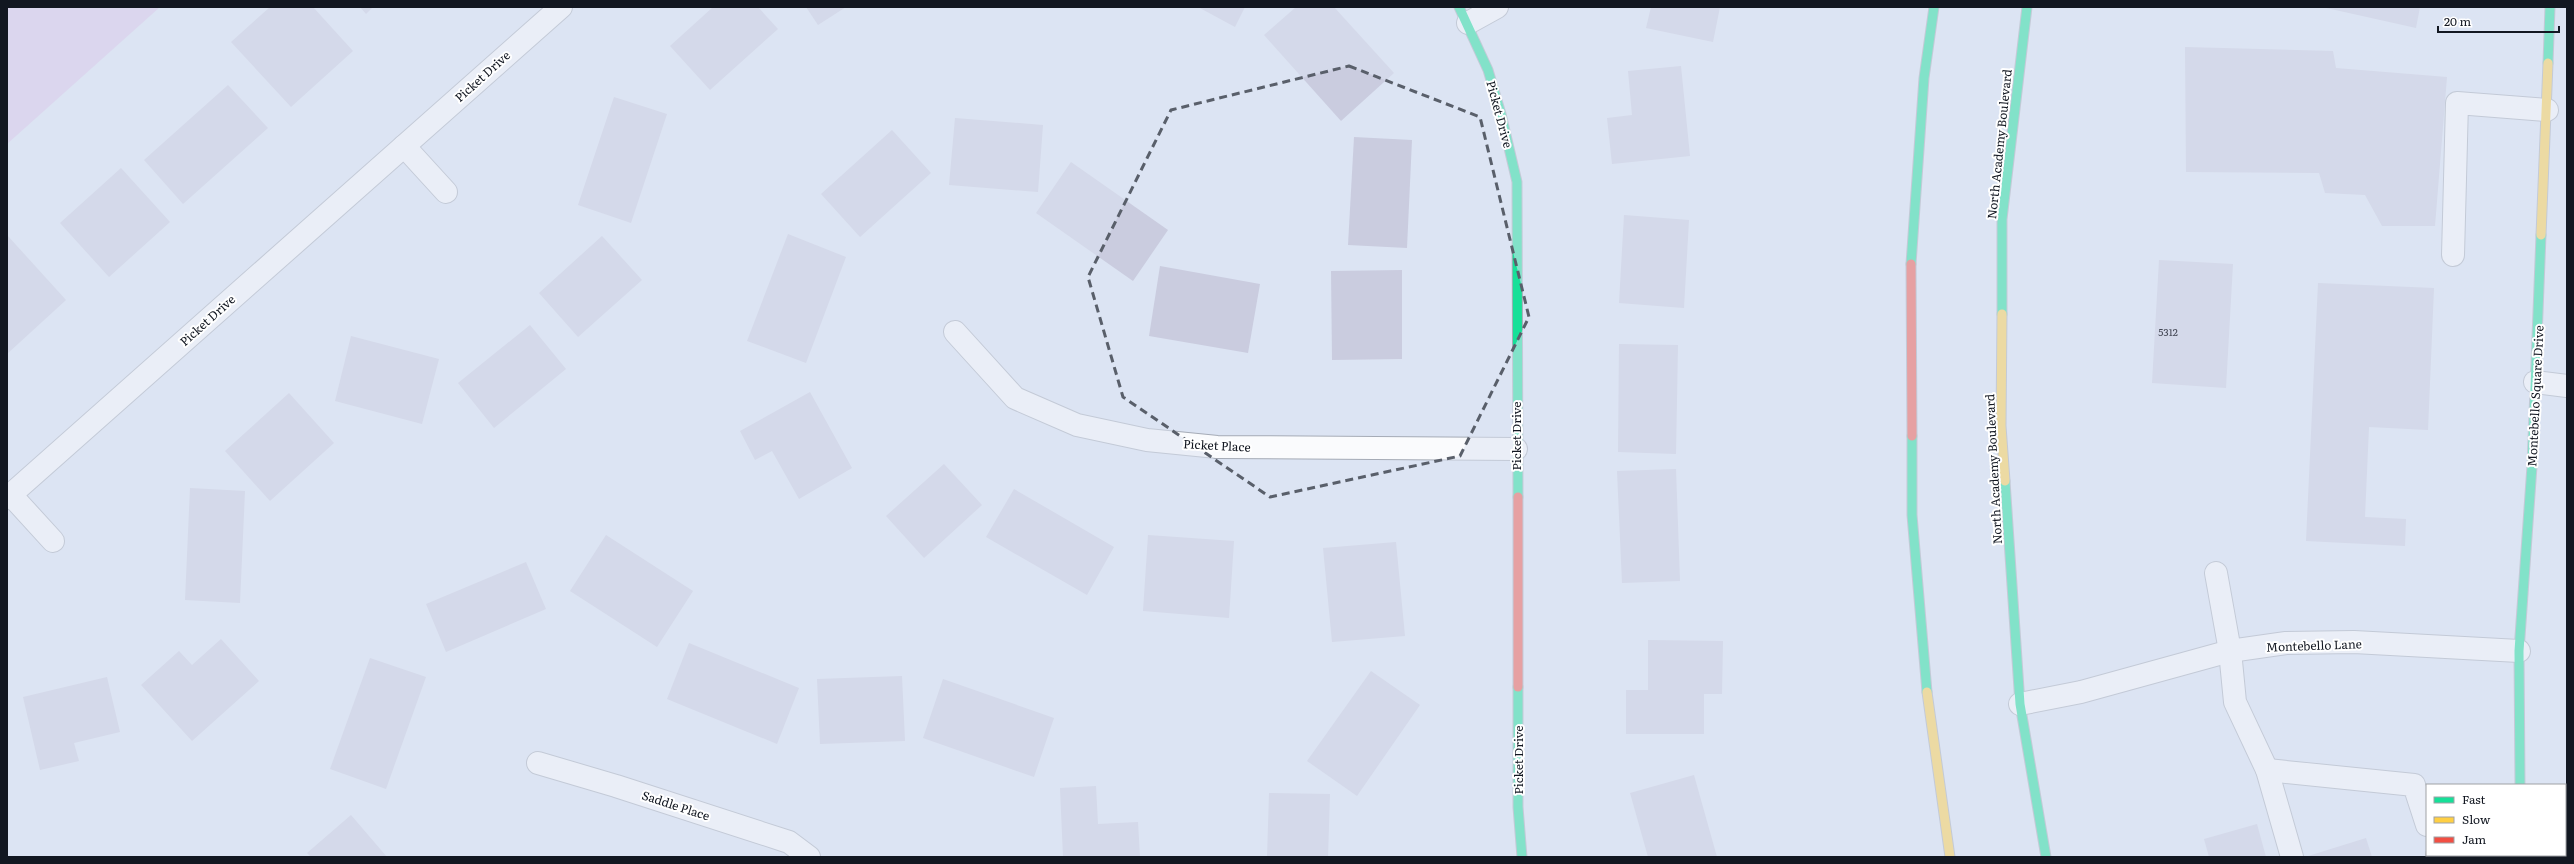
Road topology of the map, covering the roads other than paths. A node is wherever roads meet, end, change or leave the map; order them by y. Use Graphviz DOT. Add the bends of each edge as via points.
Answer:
graph roads {
  1 [pos="561,7"];
  2 [pos="1497,7"];
  3 [pos="1934,7"];
  4 [pos="2027,7"];
  5 [pos="2550,7"];
  6 [pos="1464,15"];
  7 [pos="2546,110"];
  8 [pos="404,146"];
  9 [pos="446,192"];
  10 [pos="2453,255"];
  11 [pos="955,332"];
  12 [pos="2535,382"];
  13 [pos="2567,386"];
  14 [pos="1516,449"];
  15 [pos="9,497"];
  16 [pos="53,541"];
  17 [pos="2216,574"];
  18 [pos="2230,651"];
  19 [pos="2519,651"];
  20 [pos="2020,704"];
  21 [pos="538,763"];
  22 [pos="2267,770"];
  23 [pos="2520,784"];
  24 [pos="2426,822"];
  25 [pos="809,857"];
  26 [pos="1522,857"];
  27 [pos="1950,857"];
  28 [pos="2046,857"];
  29 [pos="2292,857"];
  1 -- 8 [label="street, Picket Drive"];
  2 -- 6 [label="street, Picket Drive"];
  3 -- 27 [label="main road" via="1924,78 1911,247 1912,515 1928,705"];
  4 -- 20 [label="main road, North Academy Boulevard" via="2002,219 2001,426"];
  5 -- 7 [label="main road, Montebello Square Drive"];
  6 -- 14 [label="main road, Picket Drive" via="1489,72 1504,120 1517,182"];
  7 -- 10 [label="street" via="2457,103"];
  7 -- 12 [label="main road, Montebello Square Drive"];
  8 -- 9 [label="street"];
  8 -- 15 [label="street, Picket Drive"];
  11 -- 14 [label="street, Picket Place" via="1015,398 1077,425 1147,440 1217,447"];
  12 -- 13 [label="street"];
  12 -- 19 [label="main road, Montebello Square Drive"];
  14 -- 26 [label="main road, Picket Drive" via="1518,807"];
  15 -- 16 [label="street, Picket Drive"];
  17 -- 18 [label="street"];
  18 -- 19 [label="street, Montebello Lane" via="2286,643 2354,642"];
  18 -- 20 [label="street, Montebello Lane" via="2080,692"];
  18 -- 22 [label="street" via="2235,702"];
  19 -- 23 [label="main road, Montebello Square Drive"];
  20 -- 28 [label="main road, North Academy Boulevard"];
  21 -- 25 [label="street, Saddle Place" via="789,842"];
  22 -- 24 [label="street" via="2414,784"];
  22 -- 29 [label="street"];
}
